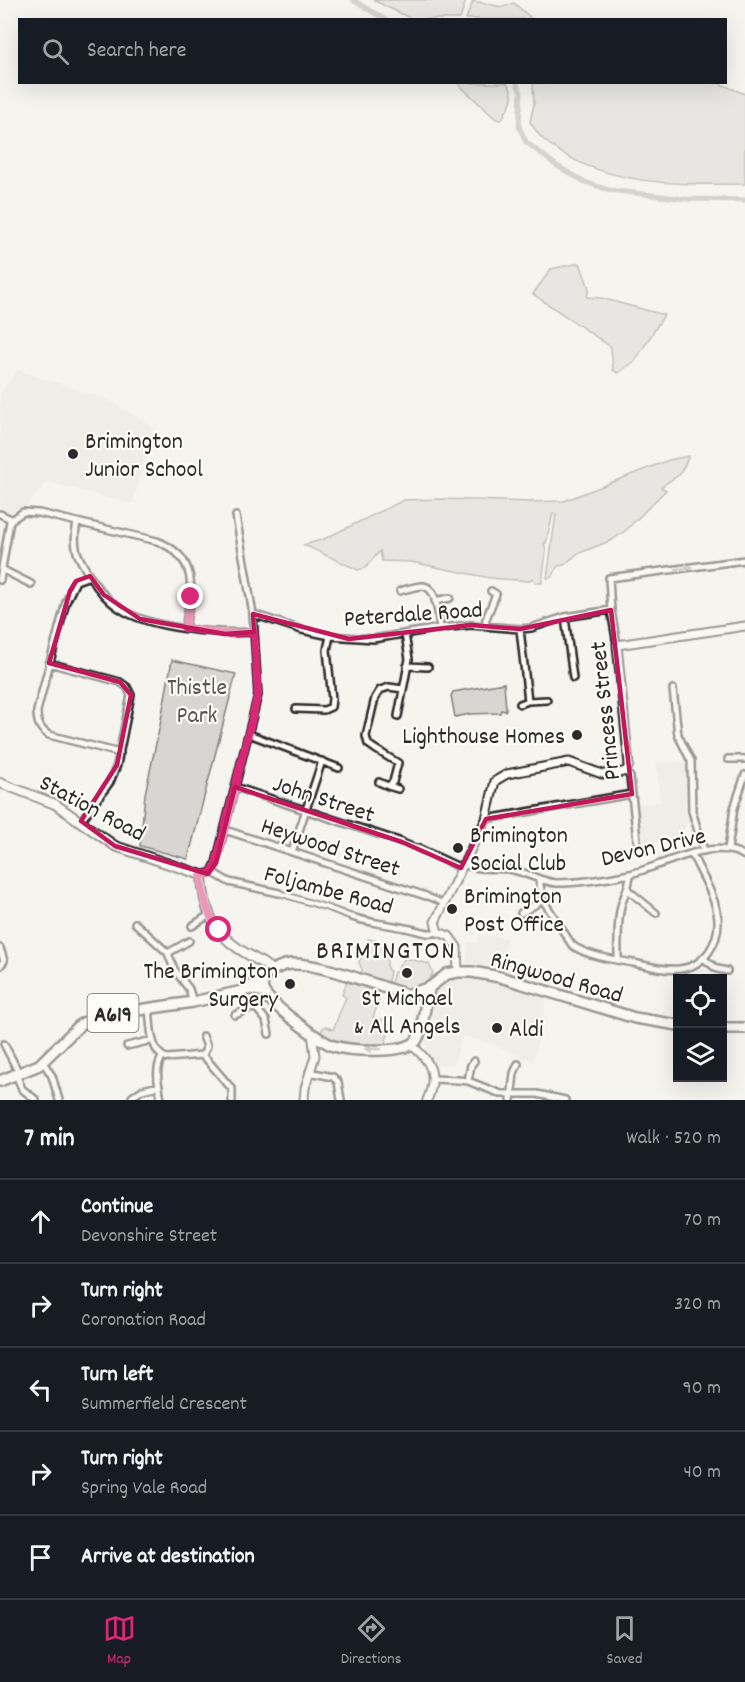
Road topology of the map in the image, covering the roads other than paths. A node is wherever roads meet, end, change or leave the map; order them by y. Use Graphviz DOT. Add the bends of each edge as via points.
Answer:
graph roads {
  1 [pos="0,514"];
  2 [pos="236,516"];
  3 [pos="14,517"];
  4 [pos="77,522"];
  5 [pos="745,560"];
  6 [pos="3,570"];
  7 [pos="90,576"];
  8 [pos="0,580"];
  9 [pos="31,584"];
  10 [pos="400,591"];
  11 [pos="491,591"];
  12 [pos="450,598"];
  13 [pos="435,601"];
  14 [pos="611,610"];
  15 [pos="253,614"];
  16 [pos="565,617"];
  17 [pos="485,626"];
  18 [pos="745,626"];
  19 [pos="185,628"];
  20 [pos="440,628"];
  21 [pos="520,629"];
  22 [pos="254,632"];
  23 [pos="405,634"];
  24 [pos="330,636"];
  25 [pos="617,645"];
  26 [pos="49,663"];
  27 [pos="407,666"];
  28 [pos="428,667"];
  29 [pos="573,678"];
  30 [pos="404,689"];
  31 [pos="673,689"];
  32 [pos="547,700"];
  33 [pos="528,701"];
  34 [pos="519,704"];
  35 [pos="296,709"];
  36 [pos="398,717"];
  37 [pos="249,734"];
  38 [pos="120,753"];
  39 [pos="728,759"];
  40 [pos="745,759"];
  41 [pos="322,761"];
  42 [pos="339,768"];
  43 [pos="626,771"];
  44 [pos="745,775"];
  45 [pos="379,782"];
  46 [pos="0,783"];
  47 [pos="388,786"];
  48 [pos="235,787"];
  49 [pos="398,789"];
  50 [pos="632,794"];
  51 [pos="306,810"];
  52 [pos="486,819"];
  53 [pos="81,821"];
  54 [pos="225,830"];
  55 [pos="637,840"];
  56 [pos="402,842"];
  57 [pos="418,848"];
  58 [pos="728,849"];
  59 [pos="704,851"];
  60 [pos="292,852"];
  61 [pos="692,854"];
  62 [pos="745,856"];
  63 [pos="462,866"];
  64 [pos="212,872"];
  65 [pos="630,874"];
  66 [pos="201,876"];
  67 [pos="539,880"];
  68 [pos="628,890"];
  69 [pos="279,893"];
  70 [pos="426,896"];
  71 [pos="543,900"];
  72 [pos="443,903"];
  73 [pos="521,913"];
  74 [pos="656,913"];
  75 [pos="209,915"];
  76 [pos="352,917"];
  77 [pos="135,923"];
  78 [pos="192,926"];
  79 [pos="438,932"];
  80 [pos="189,941"];
  81 [pos="0,948"];
  82 [pos="168,953"];
  83 [pos="703,958"];
  84 [pos="618,960"];
  85 [pos="0,966"];
  86 [pos="726,971"];
  87 [pos="269,972"];
  88 [pos="458,972"];
  89 [pos="430,987"];
  90 [pos="246,990"];
  91 [pos="265,993"];
  92 [pos="407,995"];
  93 [pos="425,1000"];
  94 [pos="193,1002"];
  95 [pos="149,1008"];
  96 [pos="256,1008"];
  97 [pos="235,1015"];
  98 [pos="673,1024"];
  99 [pos="727,1028"];
  100 [pos="745,1028"];
  101 [pos="312,1033"];
  102 [pos="269,1034"];
  103 [pos="203,1036"];
  104 [pos="153,1040"];
  105 [pos="4,1044"];
  106 [pos="411,1045"];
  107 [pos="127,1046"];
  108 [pos="335,1046"];
  109 [pos="203,1055"];
  110 [pos="315,1056"];
  111 [pos="162,1057"];
  112 [pos="474,1060"];
  113 [pos="43,1062"];
  114 [pos="518,1064"];
  115 [pos="309,1072"];
  116 [pos="17,1074"];
  117 [pos="432,1079"];
  118 [pos="0,1081"];
  119 [pos="468,1081"];
  120 [pos="159,1086"];
  121 [pos="132,1097"];
  122 [pos="512,1097"];
  123 [pos="36,1100"];
  124 [pos="59,1100"];
  125 [pos="161,1100"];
  126 [pos="232,1100"];
  127 [pos="304,1100"];
  128 [pos="341,1100"];
  129 [pos="427,1100"];
  130 [pos="565,1100"];
  1 -- 3 [label="street"];
  2 -- 15 [label="street"];
  3 -- 4 [label="street" via="30,512"];
  3 -- 6 [label="street" via="8,527"];
  4 -- 7 [label="street" via="77,554"];
  4 -- 19 [label="street" via="157,541 179,553 191,584"];
  14 -- 5 [label="street, Princess Street, one-way" via="609,578"];
  6 -- 8 [label="street"];
  6 -- 9 [label="street"];
  7 -- 19 [label="street" via="120,609 140,619"];
  7 -- 26 [label="street" via="76,582 70,591"];
  10 -- 13 [label="street" via="423,586 433,593"];
  11 -- 17 [label="street" via="496,594"];
  12 -- 13 [label="street"];
  13 -- 20 [label="street"];
  14 -- 16 [label="street, Peterdale Road"];
  14 -- 25 [label="street, Princess Street"];
  15 -- 22 [label="street"];
  15 -- 24 [label="street, Peterdale Road"];
  16 -- 21 [label="street, Peterdale Road"];
  16 -- 29 [label="street"];
  17 -- 20 [label="street, Peterdale Road"];
  17 -- 21 [label="street, Peterdale Road"];
  18 -- 25 [label="street"];
  19 -- 22 [label="street" via="225,634"];
  20 -- 23 [label="street, Peterdale Road"];
  21 -- 33 [label="street"];
  22 -- 37 [label="street" via="258,694"];
  23 -- 24 [label="street, Peterdale Road" via="373,639"];
  23 -- 27 [label="street"];
  24 -- 35 [label="street" via="327,650 331,707"];
  25 -- 43 [label="street, Princess Street" via="629,765"];
  26 -- 38 [label="street" via="110,678 127,687 131,704"];
  26 -- 38 [label="street" via="37,711 42,731"];
  27 -- 28 [label="street"];
  27 -- 30 [label="street"];
  30 -- 36 [label="street"];
  30 -- 47 [label="street" via="380,690 366,736 369,744 398,763"];
  31 -- 59 [label="street" via="678,735 691,761 692,811"];
  32 -- 33 [label="street"];
  33 -- 34 [label="street"];
  37 -- 41 [label="street"];
  37 -- 48 [label="street"];
  38 -- 53 [label="street" via="110,782"];
  39 -- 40 [label="street"];
  41 -- 42 [label="street"];
  41 -- 51 [label="street"];
  43 -- 50 [label="street, Princess Street"];
  43 -- 52 [label="street" via="602,774 568,762 507,774 495,781"];
  44 -- 58 [label="street" via="734,808"];
  45 -- 47 [label="street"];
  46 -- 53 [label="main road, Station Road" via="55,804"];
  47 -- 49 [label="street"];
  48 -- 51 [label="street, John Street"];
  48 -- 54 [label="street"];
  50 -- 52 [label="street"];
  50 -- 55 [label="street, Princess Street"];
  51 -- 56 [label="street, John Street"];
  51 -- 60 [label="street"];
  52 -- 63 [label="street"];
  53 -- 66 [label="main road, Station Road" via="115,846"];
  54 -- 60 [label="street, Heywood Street"];
  54 -- 64 [label="street"];
  56 -- 57 [label="street"];
  57 -- 63 [label="street"];
  58 -- 59 [label="street, Devon Drive"];
  58 -- 62 [label="street, Devon Drive"];
  59 -- 61 [label="street, Devon Drive"];
  60 -- 70 [label="street, Heywood Street"];
  61 -- 65 [label="street, Devon Drive"];
  61 -- 83 [label="street" via="718,919 715,941"];
  63 -- 67 [label="street, Devon Drive" via="515,870"];
  63 -- 72 [label="street"];
  64 -- 66 [label="street"];
  64 -- 69 [label="street, Foljambe Road" via="229,882"];
  65 -- 67 [label="street, Devon Drive" via="557,883"];
  65 -- 68 [label="street"];
  66 -- 75 [label="main road"];
  67 -- 71 [label="street"];
  68 -- 74 [label="street"];
  68 -- 84 [label="street" via="619,921"];
  69 -- 76 [label="street, Foljambe Road"];
  70 -- 72 [label="street"];
  71 -- 73 [label="street"];
  71 -- 84 [label="street" via="578,950"];
  72 -- 79 [label="street" via="435,922"];
  75 -- 78 [label="street"];
  75 -- 87 [label="main road" via="226,939"];
  76 -- 79 [label="street, Foljambe Road" via="379,925"];
  77 -- 82 [label="street"];
  79 -- 88 [label="street" via="449,936 457,947"];
  80 -- 82 [label="street"];
  81 -- 85 [label="street" via="4,961"];
  82 -- 94 [label="street"];
  83 -- 84 [label="street" via="678,969"];
  83 -- 86 [label="street"];
  87 -- 90 [label="highway, A619"];
  87 -- 91 [label="highway" via="263,986"];
  87 -- 92 [label="highway, A619" via="288,964 303,964"];
  88 -- 89 [label="highway, Ringwood Road" via="443,976"];
  88 -- 98 [label="highway, Ringwood Road" via="500,977 635,1018"];
  89 -- 92 [label="highway, Ringwood Road"];
  89 -- 93 [label="highway"];
  90 -- 91 [label="highway, A619"];
  90 -- 94 [label="highway, A619"];
  91 -- 96 [label="street"];
  91 -- 101 [label="highway"];
  92 -- 93 [label="highway, A619"];
  93 -- 106 [label="highway" via="419,1034"];
  94 -- 95 [label="highway, A619"];
  95 -- 104 [label="street"];
  95 -- 113 [label="highway, A619" via="98,1016 81,1024"];
  96 -- 97 [label="street"];
  96 -- 102 [label="street" via="266,1020"];
  99 -- 100 [label="highway"];
  101 -- 108 [label="highway"];
  101 -- 110 [label="street"];
  103 -- 109 [label="street" via="207,1046"];
  104 -- 107 [label="street"];
  104 -- 111 [label="street"];
  105 -- 116 [label="street"];
  106 -- 108 [label="highway, one-way" via="372,1050"];
  106 -- 117 [label="street" via="429,1063"];
  108 -- 110 [label="street" via="324,1048"];
  109 -- 111 [label="street"];
  109 -- 126 [label="street" via="232,1089"];
  110 -- 115 [label="street"];
  111 -- 120 [label="street" via="157,1067"];
  112 -- 119 [label="street"];
  113 -- 116 [label="highway, A619"];
  113 -- 124 [label="street"];
  114 -- 122 [label="street"];
  115 -- 127 [label="street"];
  115 -- 128 [label="street" via="333,1077 338,1082"];
  116 -- 118 [label="highway, A619"];
  116 -- 123 [label="street" via="22,1089"];
  117 -- 119 [label="street"];
  117 -- 129 [label="street"];
  119 -- 122 [label="street"];
  120 -- 121 [label="street"];
  120 -- 125 [label="street"];
  122 -- 130 [label="street" via="537,1094"];
}
